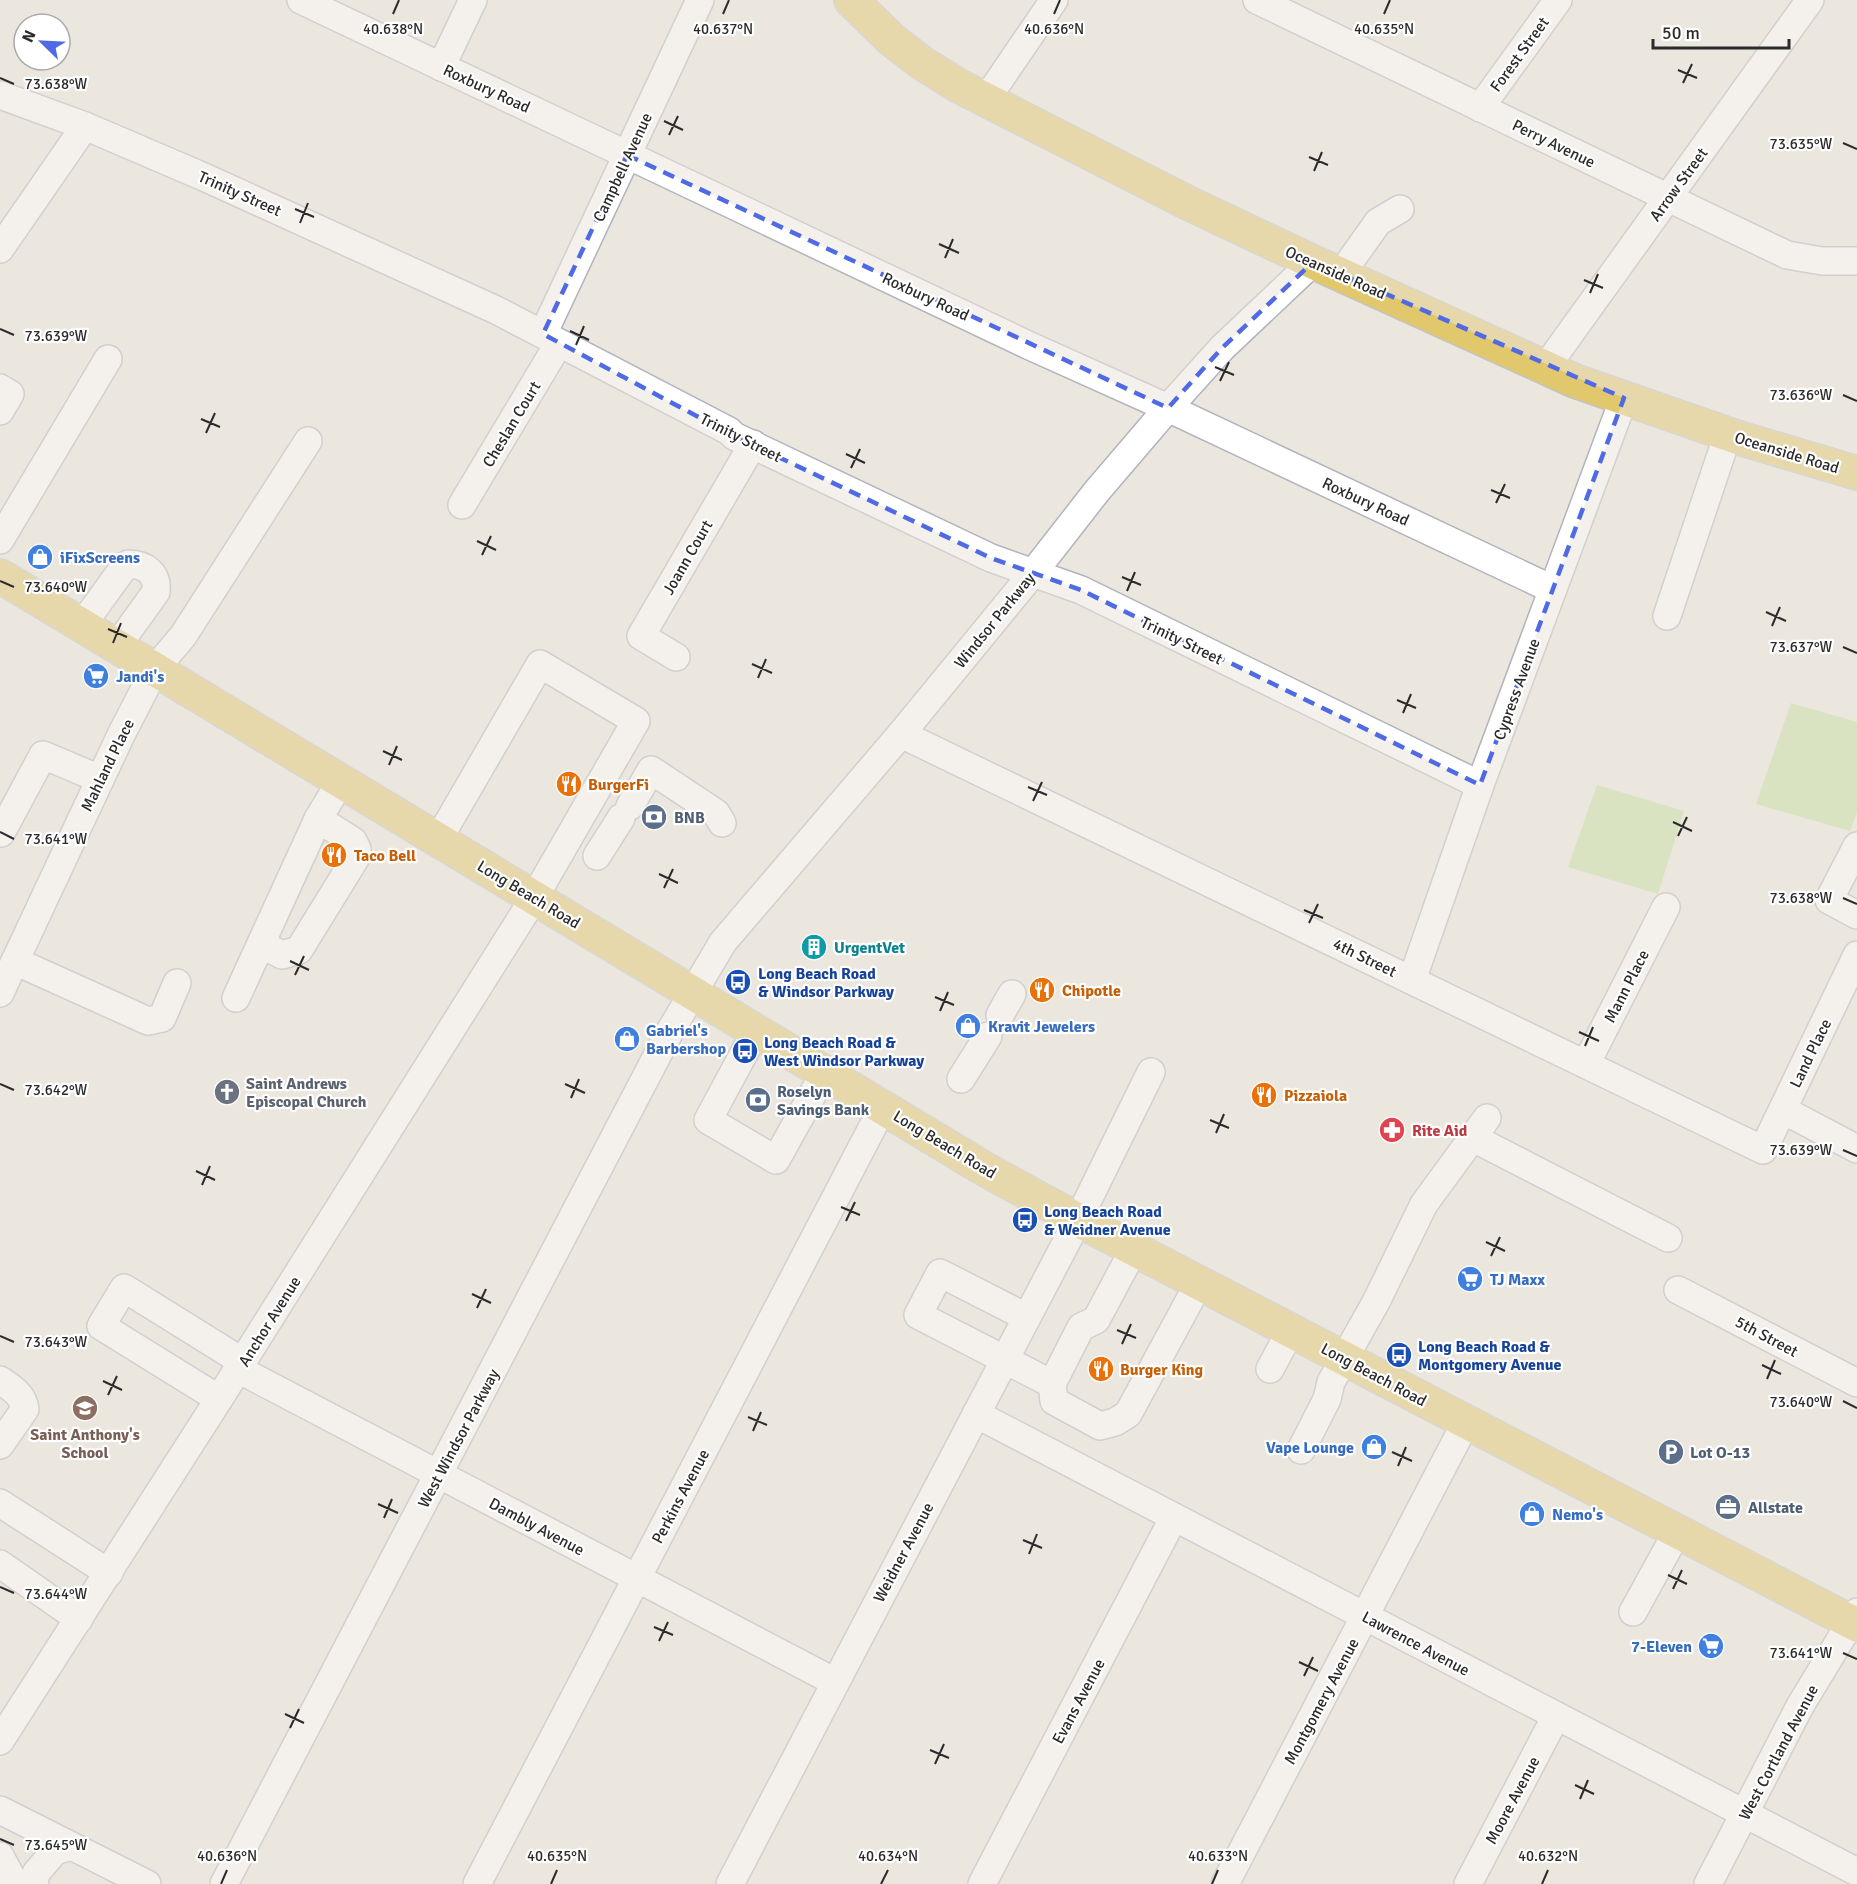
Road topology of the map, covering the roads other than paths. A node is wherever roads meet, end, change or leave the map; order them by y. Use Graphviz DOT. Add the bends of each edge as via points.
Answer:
graph roads {
  1 [pos="301,0"];
  2 [pos="473,0"];
  3 [pos="700,0"];
  4 [pos="851,0"];
  5 [pos="1054,0"];
  6 [pos="1257,0"];
  7 [pos="1558,0"];
  8 [pos="1810,0"];
  9 [pos="1298,8"];
  10 [pos="441,67"];
  11 [pos="0,95"];
  12 [pos="985,101"];
  13 [pos="1480,108"];
  14 [pos="85,126"];
  15 [pos="627,155"];
  16 [pos="1667,199"];
  17 [pos="1400,209"];
  18 [pos="0,249"];
  19 [pos="1857,261"];
  20 [pos="1327,268"];
  21 [pos="551,339"];
  22 [pos="108,359"];
  23 [pos="1546,367"];
  24 [pos="0,388"];
  25 [pos="1624,398"];
  26 [pos="1168,408"];
  27 [pos="0,411"];
  28 [pos="1728,434"];
  29 [pos="308,441"];
  30 [pos="753,444"];
  31 [pos="1857,473"];
  32 [pos="462,505"];
  33 [pos="0,540"];
  34 [pos="1033,573"];
  35 [pos="0,576"];
  36 [pos="1552,589"];
  37 [pos="1668,616"];
  38 [pos="82,625"];
  39 [pos="117,646"];
  40 [pos="676,657"];
  41 [pos="155,669"];
  42 [pos="901,734"];
  43 [pos="100,779"];
  44 [pos="341,781"];
  45 [pos="1480,786"];
  46 [pos="318,819"];
  47 [pos="722,823"];
  48 [pos="1,833"];
  49 [pos="438,840"];
  50 [pos="1857,846"];
  51 [pos="597,856"];
  52 [pos="534,898"];
  53 [pos="1665,907"];
  54 [pos="1857,915"];
  55 [pos="261,944"];
  56 [pos="1857,955"];
  57 [pos="15,961"];
  58 [pos="1412,980"];
  59 [pos="177,983"];
  60 [pos="692,992"];
  61 [pos="0,993"];
  62 [pos="236,998"];
  63 [pos="1000,1015"];
  64 [pos="756,1031"];
  65 [pos="1586,1064"];
  66 [pos="825,1072"];
  67 [pos="1151,1072"];
  68 [pos="961,1079"];
  69 [pos="883,1107"];
  70 [pos="1783,1110"];
  71 [pos="1857,1149"];
  72 [pos="1763,1150"];
  73 [pos="1078,1220"];
  74 [pos="1668,1238"];
  75 [pos="1134,1249"];
  76 [pos="1199,1283"];
  77 [pos="1678,1290"];
  78 [pos="1026,1317"];
  79 [pos="1290,1330"];
  80 [pos="1344,1358"];
  81 [pos="1005,1359"];
  82 [pos="240,1365"];
  83 [pos="1270,1369"];
  84 [pos="1057,1376"];
  85 [pos="0,1380"];
  86 [pos="1857,1383"];
  87 [pos="219,1399"];
  88 [pos="976,1413"];
  89 [pos="1466,1422"];
  90 [pos="0,1445"];
  91 [pos="1301,1450"];
  92 [pos="439,1475"];
  93 [pos="0,1503"];
  94 [pos="1174,1517"];
  95 [pos="1677,1532"];
  96 [pos="0,1564"];
  97 [pos="109,1573"];
  98 [pos="637,1578"];
  99 [pos="1633,1612"];
  100 [pos="1365,1616"];
  101 [pos="79,1619"];
  102 [pos="1855,1620"];
  103 [pos="835,1682"];
  104 [pos="1556,1716"];
  105 [pos="0,1741"];
  106 [pos="0,1810"];
  107 [pos="1744,1814"];
  108 [pos="71,1846"];
  109 [pos="0,1856"];
  110 [pos="1857,1872"];
  111 [pos="15,1884"];
  112 [pos="33,1884"];
  113 [pos="147,1884"];
  114 [pos="224,1884"];
  115 [pos="477,1884"];
  116 [pos="729,1884"];
  117 [pos="982,1884"];
  118 [pos="1225,1884"];
  119 [pos="1468,1884"];
  120 [pos="1708,1884"];
  1 -- 10 [label="street, Roxbury Road"];
  2 -- 10 [label="street"];
  3 -- 15 [label="street, Campbell Avenue"];
  4 -- 12 [label="main road, Oceanside Road" via="922,63"];
  5 -- 12 [label="street"];
  6 -- 9 [label="street, Perry Avenue"];
  7 -- 13 [label="street, Forest Street"];
  8 -- 16 [label="street, Arrow Street"];
  9 -- 13 [label="street, Perry Avenue"];
  10 -- 15 [label="street, Roxbury Road"];
  11 -- 14 [label="street, Trinity Street"];
  12 -- 20 [label="main road, Oceanside Road"];
  13 -- 16 [label="street, Perry Avenue"];
  14 -- 18 [label="street"];
  14 -- 21 [label="street, Trinity Street" via="496,310"];
  15 -- 21 [label="street, Campbell Avenue"];
  15 -- 26 [label="street, Roxbury Road"];
  16 -- 19 [label="street, Perry Avenue" via="1787,255"];
  16 -- 23 [label="street, Arrow Street"];
  17 -- 20 [label="street, Windsor Parkway" via="1378,222"];
  20 -- 23 [label="main road, Oceanside Road"];
  20 -- 26 [label="street, Windsor Parkway" via="1222,348"];
  21 -- 30 [label="street, Trinity Street"];
  21 -- 32 [label="street, Cheslan Court"];
  22 -- 33 [label="street"];
  23 -- 25 [label="main road, Oceanside Road"];
  24 -- 27 [label="street" via="10,394"];
  25 -- 28 [label="main road, Oceanside Road"];
  25 -- 36 [label="street, Cypress Avenue"];
  26 -- 34 [label="street, Windsor Parkway"];
  26 -- 36 [label="street, Roxbury Road"];
  28 -- 31 [label="main road, Oceanside Road"];
  28 -- 37 [label="street"];
  29 -- 41 [label="street, Mahland Place" via="183,636"];
  30 -- 34 [label="street, Trinity Street" via="991,558"];
  30 -- 40 [label="street, Joann Court" via="641,636"];
  34 -- 42 [label="street, Windsor Parkway"];
  34 -- 45 [label="street, Trinity Street" via="1081,590"];
  35 -- 38 [label="main road, Long Beach Road"];
  36 -- 45 [label="street, Cypress Avenue"];
  38 -- 39 [label="main road, Long Beach Road"];
  38 -- 39 [label="street" via="124,567 143,567 155,577 156,592"];
  39 -- 41 [label="main road, Long Beach Road"];
  41 -- 43 [label="street, Mahland Place"];
  41 -- 44 [label="main road, Long Beach Road"];
  42 -- 58 [label="street, 4th Street"];
  42 -- 60 [label="street, Windsor Parkway" via="723,942"];
  43 -- 48 [label="street" via="43,755"];
  43 -- 57 [label="street, Mahland Place"];
  44 -- 46 [label="street"];
  44 -- 49 [label="main road, Long Beach Road"];
  45 -- 58 [label="street, Cypress Avenue"];
  46 -- 55 [label="street"];
  46 -- 55 [label="street" via="353,841 357,849 355,859 299,950 282,955"];
  47 -- 51 [label="street" via="716,813 651,770"];
  49 -- 52 [label="main road, Long Beach Road"];
  49 -- 52 [label="street, Anchor Avenue" via="540,664 636,721"];
  50 -- 54 [label="street" via="1829,900"];
  52 -- 60 [label="main road, Long Beach Road"];
  52 -- 82 [label="street, Anchor Avenue"];
  53 -- 65 [label="street, Mann Place"];
  55 -- 62 [label="street"];
  56 -- 70 [label="street, Land Place"];
  57 -- 59 [label="street" via="148,1021 162,1018"];
  57 -- 61 [label="street, Mahland Place"];
  58 -- 65 [label="street, 4th Street"];
  60 -- 64 [label="main road, Long Beach Road"];
  60 -- 92 [label="street, West Windsor Parkway"];
  63 -- 68 [label="street"];
  64 -- 66 [label="main road, Long Beach Road"];
  64 -- 66 [label="street" via="708,1120 776,1160"];
  65 -- 72 [label="street, 4th Street"];
  66 -- 69 [label="main road, Long Beach Road"];
  67 -- 73 [label="street, Weidner Avenue"];
  69 -- 73 [label="main road, Long Beach Road"];
  69 -- 98 [label="street, Perkins Avenue"];
  70 -- 71 [label="street"];
  70 -- 72 [label="street, Land Place"];
  73 -- 75 [label="main road, Long Beach Road"];
  73 -- 78 [label="street, Weidner Avenue"];
  74 -- 80 [label="street" via="1480,1128 1424,1204 1377,1302"];
  75 -- 76 [label="main road, Long Beach Road"];
  75 -- 84 [label="street" via="1096,1320 1082,1327"];
  76 -- 79 [label="main road, Long Beach Road"];
  76 -- 84 [label="street" via="1167,1340 1136,1359 1110,1409 1087,1409 1065,1396"];
  77 -- 86 [label="street, 5th Street"];
  78 -- 81 [label="street, Weidner Avenue"];
  78 -- 81 [label="street" via="940,1273 918,1315"];
  79 -- 80 [label="main road, Long Beach Road"];
  79 -- 83 [label="street"];
  80 -- 89 [label="main road, Long Beach Road"];
  80 -- 91 [label="street"];
  81 -- 84 [label="street"];
  81 -- 88 [label="street, Weidner Avenue"];
  82 -- 87 [label="street, Anchor Avenue"];
  82 -- 87 [label="street, Dambly Avenue" via="124,1288 101,1326"];
  82 -- 92 [label="street, Dambly Avenue"];
  85 -- 90 [label="street" via="18,1393 24,1409"];
  87 -- 97 [label="street, Anchor Avenue"];
  88 -- 94 [label="street, Lawrence Avenue"];
  88 -- 103 [label="street, Weidner Avenue"];
  89 -- 95 [label="main road, Long Beach Road"];
  89 -- 100 [label="street, Montgomery Avenue"];
  92 -- 98 [label="street, Dambly Avenue"];
  92 -- 114 [label="street, West Windsor Parkway"];
  93 -- 97 [label="street"];
  94 -- 100 [label="street, Lawrence Avenue"];
  94 -- 117 [label="street, Evans Avenue"];
  95 -- 99 [label="street"];
  95 -- 102 [label="main road, Long Beach Road"];
  96 -- 101 [label="street"];
  97 -- 101 [label="street, Anchor Avenue"];
  98 -- 103 [label="street, Dambly Avenue"];
  98 -- 115 [label="street, Perkins Avenue"];
  100 -- 104 [label="street, Lawrence Avenue"];
  100 -- 118 [label="street, Montgomery Avenue"];
  101 -- 105 [label="street, Anchor Avenue"];
  102 -- 107 [label="street, West Cortland Avenue" via="1800,1706"];
  103 -- 116 [label="street, Weidner Avenue"];
  104 -- 107 [label="street, Lawrence Avenue"];
  104 -- 119 [label="street, Moore Avenue"];
  106 -- 108 [label="street"];
  107 -- 110 [label="street, Lawrence Avenue"];
  107 -- 120 [label="street, West Cortland Avenue"];
  108 -- 112 [label="street" via="55,1851 36,1872"];
  108 -- 113 [label="street"];
  109 -- 111 [label="street"];
}
